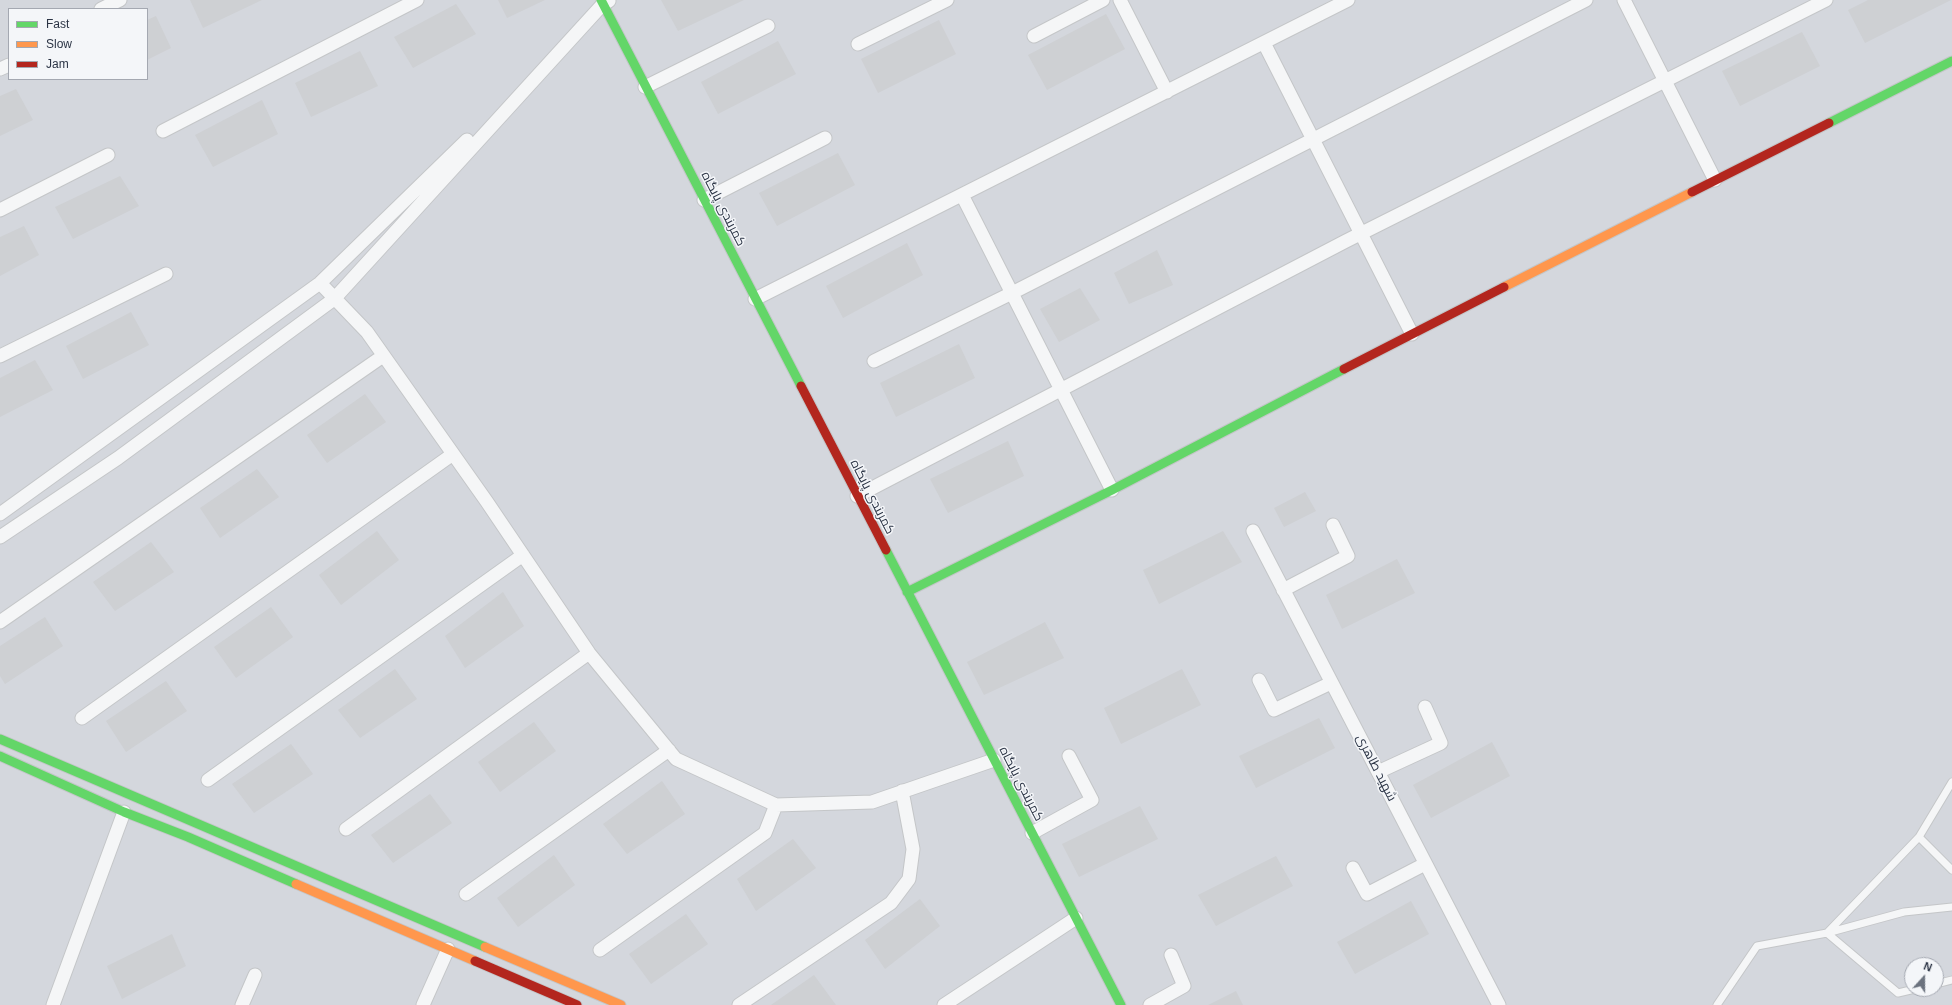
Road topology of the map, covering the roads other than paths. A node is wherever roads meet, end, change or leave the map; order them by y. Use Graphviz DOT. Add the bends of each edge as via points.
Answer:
graph roads {
  1 [pos="120,0"];
  2 [pos="417,0"];
  3 [pos="947,0"];
  4 [pos="1103,0"];
  5 [pos="1120,0"];
  6 [pos="1348,0"];
  7 [pos="1586,0"];
  8 [pos="1624,0"];
  9 [pos="1826,0"];
  10 [pos="603,1"];
  11 [pos="103,8"];
  12 [pos="768,26"];
  13 [pos="1034,36"];
  14 [pos="1264,43"];
  15 [pos="858,44"];
  16 [pos="1952,61"];
  17 [pos="1664,81"];
  18 [pos="645,87"];
  19 [pos="1167,92"];
  20 [pos="163,131"];
  21 [pos="825,138"];
  22 [pos="1313,139"];
  23 [pos="108,155"];
  24 [pos="1715,180"];
  25 [pos="962,195"];
  26 [pos="704,200"];
  27 [pos="0,210"];
  28 [pos="1361,233"];
  29 [pos="166,274"];
  30 [pos="320,283"];
  31 [pos="1012,293"];
  32 [pos="334,298"];
  33 [pos="755,299"];
  34 [pos="1412,334"];
  35 [pos="0,356"];
  36 [pos="383,356"];
  37 [pos="874,361"];
  38 [pos="1062,390"];
  39 [pos="453,454"];
  40 [pos="1112,490"];
  41 [pos="857,496"];
  42 [pos="0,514"];
  43 [pos="1333,525"];
  44 [pos="1252,531"];
  45 [pos="0,537"];
  46 [pos="523,554"];
  47 [pos="1283,590"];
  48 [pos="907,592"];
  49 [pos="0,622"];
  50 [pos="589,654"];
  51 [pos="1259,680"];
  52 [pos="1331,683"];
  53 [pos="1425,707"];
  54 [pos="82,718"];
  55 [pos="0,739"];
  56 [pos="669,750"];
  57 [pos="0,756"];
  58 [pos="1069,756"];
  59 [pos="994,760"];
  60 [pos="1378,772"];
  61 [pos="208,780"];
  62 [pos="1952,782"];
  63 [pos="902,791"];
  64 [pos="776,805"];
  65 [pos="124,812"];
  66 [pos="346,829"];
  67 [pos="1032,833"];
  68 [pos="1919,837"];
  69 [pos="1425,864"];
  70 [pos="1353,868"];
  71 [pos="1952,870"];
  72 [pos="466,894"];
  73 [pos="1952,907"];
  74 [pos="1076,918"];
  75 [pos="1827,933"];
  76 [pos="448,949"];
  77 [pos="600,950"];
  78 [pos="1171,955"];
  79 [pos="255,975"];
  80 [pos="1904,992"];
  81 [pos="53,1005"];
  82 [pos="242,1005"];
  83 [pos="423,1005"];
  84 [pos="577,1005"];
  85 [pos="621,1005"];
  86 [pos="739,1005"];
  87 [pos="944,1005"];
  88 [pos="1121,1005"];
  89 [pos="1150,1005"];
  90 [pos="1499,1005"];
  91 [pos="1717,1005"];
  1 -- 11 [label="street"];
  2 -- 20 [label="street"];
  3 -- 15 [label="street"];
  4 -- 13 [label="street"];
  5 -- 19 [label="street"];
  6 -- 14 [label="street"];
  7 -- 22 [label="street"];
  8 -- 17 [label="street"];
  9 -- 17 [label="street"];
  10 -- 18 [label="street, کمربندی پایگاه"];
  10 -- 30 [label="street" via="457,150"];
  10 -- 32 [label="street"];
  12 -- 18 [label="street"];
  14 -- 19 [label="street"];
  14 -- 22 [label="street"];
  16 -- 24 [label="street"];
  17 -- 24 [label="street"];
  17 -- 28 [label="street"];
  18 -- 26 [label="street, کمربندی پایگاه"];
  19 -- 25 [label="street"];
  21 -- 26 [label="street"];
  22 -- 28 [label="street"];
  22 -- 31 [label="street"];
  23 -- 27 [label="street"];
  24 -- 34 [label="street"];
  25 -- 31 [label="street"];
  25 -- 33 [label="street"];
  26 -- 33 [label="street, کمربندی پایگاه"];
  28 -- 34 [label="street"];
  28 -- 38 [label="street"];
  29 -- 35 [label="street"];
  30 -- 32 [label="street"];
  30 -- 42 [label="street"];
  31 -- 37 [label="street"];
  31 -- 38 [label="street"];
  32 -- 36 [label="street" via="367,332"];
  32 -- 45 [label="street" via="118,458"];
  33 -- 41 [label="street, کمربندی پایگاه"];
  34 -- 40 [label="street"];
  36 -- 39 [label="street"];
  36 -- 49 [label="street"];
  38 -- 40 [label="street"];
  38 -- 41 [label="street"];
  39 -- 46 [label="street"];
  39 -- 54 [label="street"];
  40 -- 48 [label="street"];
  41 -- 48 [label="street, کمربندی پایگاه"];
  43 -- 47 [label="street" via="1348,556"];
  44 -- 47 [label="street, شهید طاهری"];
  46 -- 50 [label="street"];
  46 -- 61 [label="street"];
  47 -- 52 [label="street, شهید طاهری"];
  48 -- 59 [label="street, کمربندی پایگاه"];
  50 -- 56 [label="street"];
  50 -- 66 [label="street"];
  51 -- 52 [label="street" via="1274,710"];
  52 -- 60 [label="street, شهید طاهری"];
  53 -- 60 [label="street" via="1441,742"];
  55 -- 85 [label="street"];
  56 -- 64 [label="street" via="676,759"];
  56 -- 72 [label="street"];
  57 -- 65 [label="street"];
  58 -- 67 [label="street" via="1092,800"];
  59 -- 63 [label="street"];
  59 -- 67 [label="street, کمربندی پایگاه"];
  60 -- 69 [label="street, شهید طاهری"];
  62 -- 68 [label="lane"];
  63 -- 64 [label="street" via="872,802"];
  63 -- 86 [label="street" via="913,848 909,879 890,903"];
  64 -- 77 [label="street" via="765,833"];
  65 -- 76 [label="street"];
  65 -- 81 [label="street"];
  67 -- 74 [label="street, کمربندی پایگاه"];
  68 -- 71 [label="lane"];
  68 -- 75 [label="lane"];
  69 -- 70 [label="street" via="1366,894"];
  69 -- 90 [label="street, شهید طاهری"];
  73 -- 75 [label="lane" via="1904,912"];
  74 -- 87 [label="street"];
  74 -- 88 [label="street, کمربندی پایگاه"];
  75 -- 80 [label="lane" via="1898,993"];
  75 -- 91 [label="lane" via="1757,946"];
  76 -- 83 [label="street"];
  76 -- 84 [label="street"];
  78 -- 89 [label="street" via="1184,986"];
  79 -- 82 [label="street"];
}
